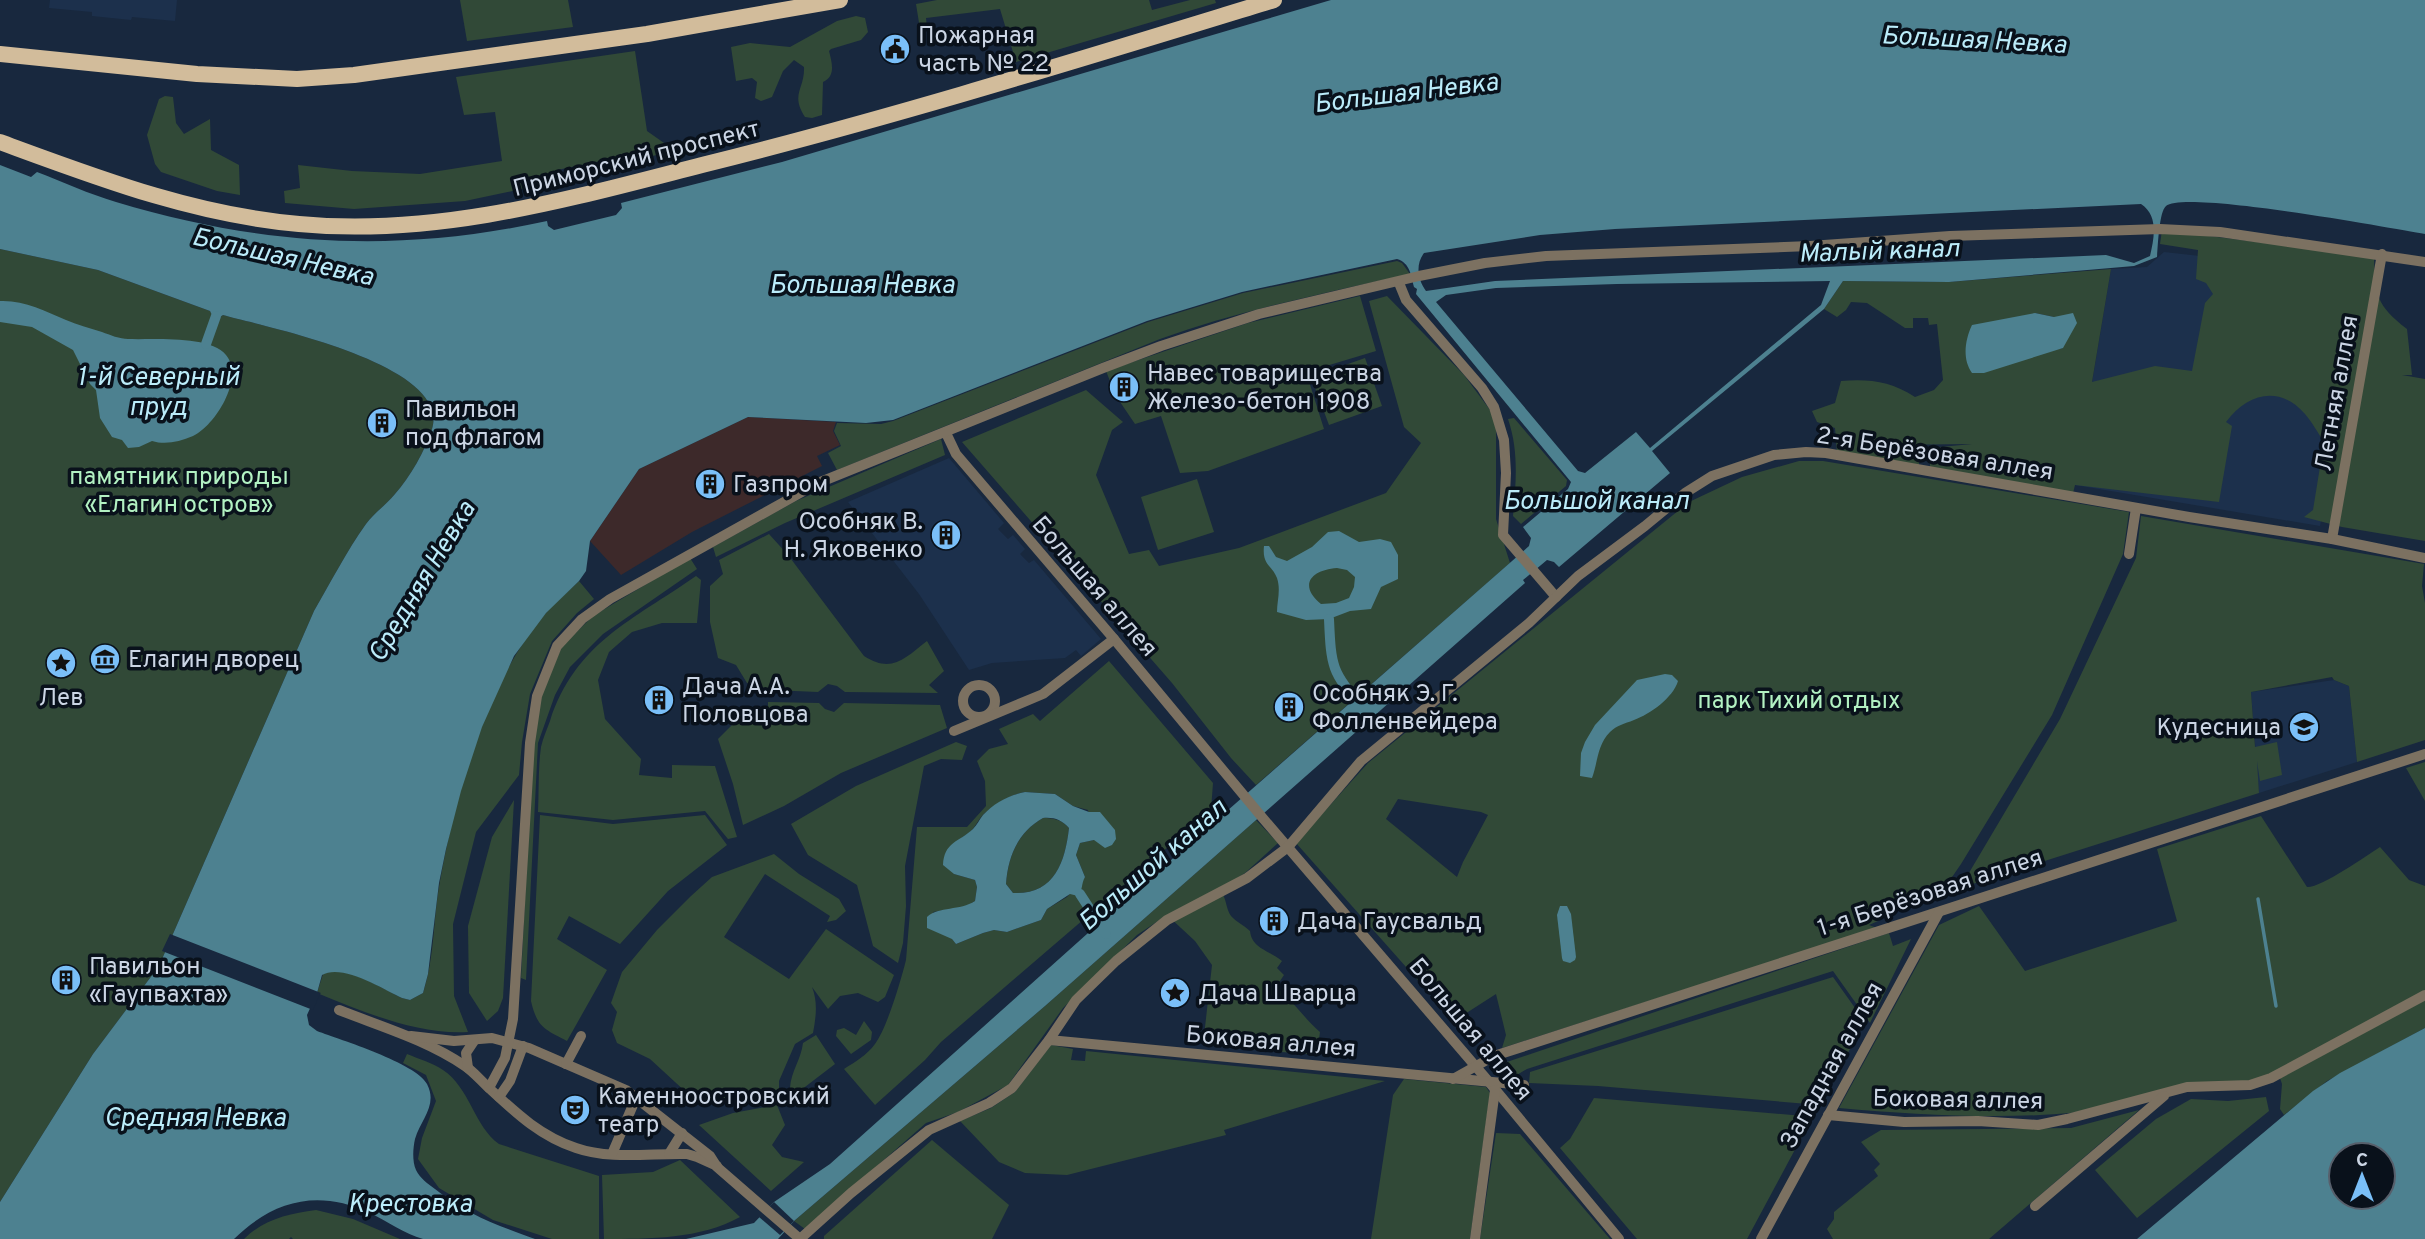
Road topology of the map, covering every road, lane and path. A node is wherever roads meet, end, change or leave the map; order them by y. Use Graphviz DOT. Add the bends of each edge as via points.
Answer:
graph roads {
  1 [pos="841,0"];
  2 [pos="1274,0"];
  3 [pos="820,2"];
  4 [pos="0,54"];
  5 [pos="0,142"];
  6 [pos="2382,254"];
  7 [pos="2425,262"];
  8 [pos="1399,283"];
  9 [pos="946,433"];
  10 [pos="2136,508"];
  11 [pos="2332,539"];
  12 [pos="2129,554"];
  13 [pos="2425,558"];
  14 [pos="1556,597"];
  15 [pos="1114,639"];
  16 [pos="999,708"];
  17 [pos="986,716"];
  18 [pos="954,731"];
  19 [pos="2425,754"];
  20 [pos="1288,847"];
  21 [pos="1939,912"];
  22 [pos="2425,995"];
  23 [pos="339,1010"];
  24 [pos="411,1036"];
  25 [pos="581,1036"];
  26 [pos="1049,1040"];
  27 [pos="474,1041"];
  28 [pos="510,1042"];
  29 [pos="523,1046"];
  30 [pos="566,1064"];
  31 [pos="1475,1066"];
  32 [pos="468,1068"];
  33 [pos="1452,1079"];
  34 [pos="1496,1085"];
  35 [pos="1524,1086"];
  36 [pos="489,1088"];
  37 [pos="2167,1094"];
  38 [pos="499,1097"];
  39 [pos="636,1098"];
  40 [pos="1828,1115"];
  41 [pos="682,1133"];
  42 [pos="612,1154"];
  43 [pos="669,1154"];
  44 [pos="717,1167"];
  45 [pos="2035,1206"];
  46 [pos="800,1239"];
  47 [pos="1475,1239"];
  48 [pos="1619,1239"];
  49 [pos="1761,1239"];
  1 -- 3 [label="main road"];
  2 -- 5 [label="main road, Приморский проспект" via="772,148 524,209 438,223 355,226 248,218 144,194"];
  3 -- 4 [label="main road" via="647,34 296,79"];
  6 -- 7 [label="street"];
  6 -- 8 [label="street" via="2220,232 2157,229 1546,256 1485,263"];
  6 -- 11 [label="street, Летняя аллея"];
  8 -- 9 [label="street" via="1259,314 1195,335"];
  8 -- 14 [label="street" via="1406,300 1494,407 1504,440 1503,535"];
  9 -- 15 [label="street, Большая аллея" via="956,454"];
  9 -- 28 [label="street" via="774,506 610,599 582,619 557,646 537,696 530,743"];
  10 -- 11 [label="street, 2-я Берёзовая аллея"];
  10 -- 12 [label="street"];
  10 -- 14 [label="street, 2-я Берёзовая аллея" via="1826,453 1774,455 1712,475"];
  11 -- 13 [label="street, 2-я Берёзовая аллея"];
  14 -- 20 [label="street, 2-я Берёзовая аллея" via="1362,761"];
  15 -- 16 [label="street" via="1043,694"];
  15 -- 20 [label="street, Большая аллея"];
  16 -- 17 [label="street"];
  16 -- 17 [label="street" via="988,688 978,685 969,689 964,696 965,709 976,717"];
  17 -- 18 [label="street"];
  19 -- 21 [label="street, 1-я Берёзовая аллея"];
  20 -- 26 [label="street, 2-я Берёзовая аллея" via="1247,878 1167,920 1138,942 1076,1000"];
  20 -- 31 [label="street, Большая аллея"];
  21 -- 31 [label="street, 1-я Берёзовая аллея" via="1494,1056"];
  21 -- 40 [label="street, Западная аллея"];
  22 -- 37 [label="street, Боковая аллея" via="2260,1082 2199,1086"];
  23 -- 24 [label="street"];
  24 -- 27 [label="street"];
  24 -- 32 [label="street"];
  25 -- 30 [label="street"];
  26 -- 33 [label="street, Боковая аллея"];
  26 -- 46 [label="street, 2-я Берёзовая аллея" via="1012,1088 929,1130"];
  27 -- 28 [label="street"];
  27 -- 32 [label="street" via="466,1053"];
  28 -- 29 [label="street"];
  28 -- 36 [label="street"];
  29 -- 30 [label="street"];
  29 -- 38 [label="street"];
  30 -- 39 [label="street"];
  31 -- 33 [label="street, 1-я Берёзовая аллея"];
  31 -- 34 [label="street, Большая аллея"];
  32 -- 36 [label="street"];
  33 -- 34 [label="street, Боковая аллея"];
  34 -- 35 [label="street, Боковая аллея"];
  34 -- 47 [label="street"];
  34 -- 48 [label="street, Большая аллея"];
  36 -- 38 [label="street"];
  37 -- 40 [label="street, Боковая аллея" via="2038,1125"];
  37 -- 45 [label="street"];
  38 -- 42 [label="street" via="545,1134 576,1148"];
  39 -- 41 [label="street"];
  39 -- 42 [label="street"];
  40 -- 49 [label="street, Западная аллея"];
  41 -- 43 [label="street"];
  41 -- 44 [label="street"];
  42 -- 43 [label="street"];
  43 -- 44 [label="street" via="697,1157"];
  44 -- 46 [label="street"];
}
